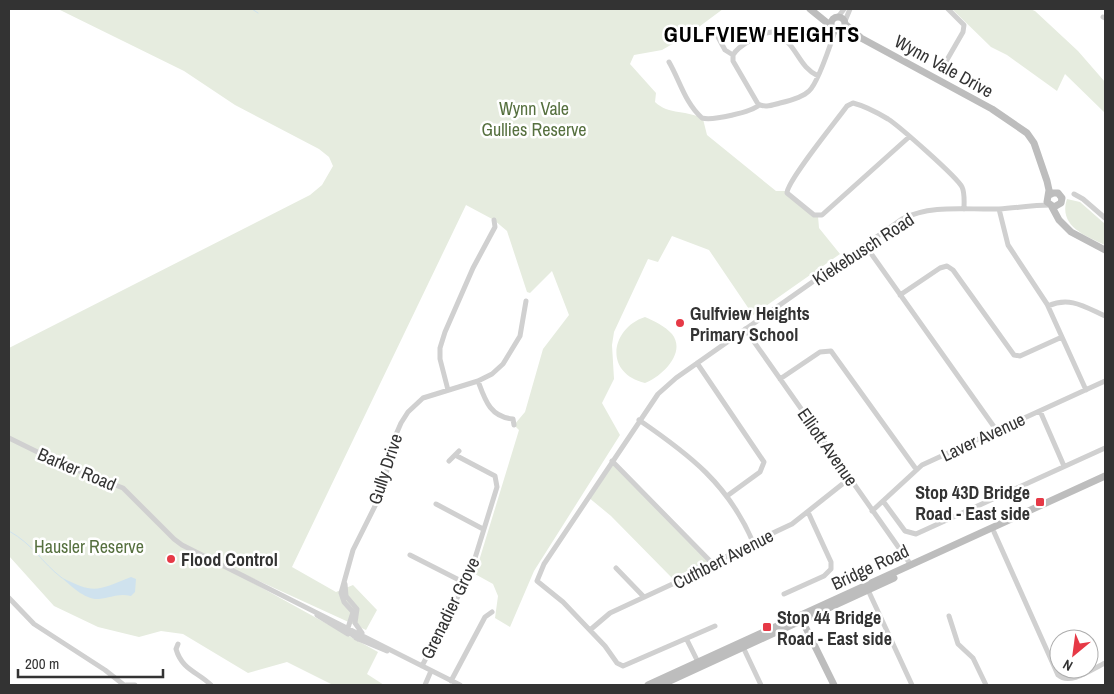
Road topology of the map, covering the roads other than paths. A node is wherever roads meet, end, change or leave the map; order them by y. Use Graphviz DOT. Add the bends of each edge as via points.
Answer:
graph roads {
  1 [pos="844,9"];
  2 [pos="850,9"];
  3 [pos="948,9"];
  4 [pos="812,10"];
  5 [pos="839,25"];
  6 [pos="718,37"];
  7 [pos="732,55"];
  8 [pos="669,62"];
  9 [pos="944,65"];
  10 [pos="818,76"];
  11 [pos="759,105"];
  12 [pos="1012,121"];
  13 [pos="909,137"];
  14 [pos="1057,193"];
  15 [pos="1074,194"];
  16 [pos="1049,201"];
  17 [pos="1061,203"];
  18 [pos="964,209"];
  19 [pos="999,209"];
  20 [pos="1105,218"];
  21 [pos="494,220"];
  22 [pos="1068,229"];
  23 [pos="865,245"];
  24 [pos="1105,250"];
  25 [pos="900,295"];
  26 [pos="526,300"];
  27 [pos="1048,306"];
  28 [pos="1105,316"];
  29 [pos="746,329"];
  30 [pos="1062,337"];
  31 [pos="697,363"];
  32 [pos="780,379"];
  33 [pos="478,381"];
  34 [pos="1105,381"];
  35 [pos="448,390"];
  36 [pos="1086,390"];
  37 [pos="1040,411"];
  38 [pos="639,420"];
  39 [pos="514,425"];
  40 [pos="996,431"];
  41 [pos="9,438"];
  42 [pos="1105,448"];
  43 [pos="449,461"];
  44 [pos="612,461"];
  45 [pos="1064,466"];
  46 [pos="916,469"];
  47 [pos="1105,476"];
  48 [pos="850,478"];
  49 [pos="1105,481"];
  50 [pos="726,496"];
  51 [pos="883,501"];
  52 [pos="436,504"];
  53 [pos="872,511"];
  54 [pos="808,512"];
  55 [pos="483,529"];
  56 [pos="992,530"];
  57 [pos="753,542"];
  58 [pos="410,555"];
  59 [pos="714,565"];
  60 [pos="913,567"];
  61 [pos="616,568"];
  62 [pos="345,581"];
  63 [pos="465,583"];
  64 [pos="867,588"];
  65 [pos="784,594"];
  66 [pos="644,597"];
  67 [pos="9,598"];
  68 [pos="292,600"];
  69 [pos="492,612"];
  70 [pos="949,616"];
  71 [pos="802,618"];
  72 [pos="715,626"];
  73 [pos="347,627"];
  74 [pos="590,630"];
  75 [pos="366,637"];
  76 [pos="358,639"];
  77 [pos="687,640"];
  78 [pos="178,644"];
  79 [pos="742,645"];
  80 [pos="698,662"];
  81 [pos="1105,663"];
  82 [pos="422,666"];
  83 [pos="431,671"];
  84 [pos="451,681"];
  85 [pos="668,681"];
  86 [pos="125,685"];
  87 [pos="135,685"];
  88 [pos="212,685"];
  89 [pos="425,685"];
  90 [pos="460,685"];
  91 [pos="648,685"];
  92 [pos="660,685"];
  93 [pos="761,685"];
  94 [pos="834,685"];
  95 [pos="912,685"];
  96 [pos="986,685"];
  1 -- 5 [label="street"];
  2 -- 5 [label="street"];
  3 -- 9 [label="street" via="964,25"];
  4 -- 5 [label="main road, Wynn Vale Drive"];
  5 -- 10 [label="street"];
  5 -- 12 [label="main road, Wynn Vale Drive"];
  6 -- 7 [label="street"];
  7 -- 10 [label="street" via="765,33 774,32 792,45 806,69"];
  7 -- 11 [label="street"];
  8 -- 11 [label="street" via="678,78 680,90 702,118 752,110"];
  10 -- 11 [label="street" via="806,94 786,102"];
  12 -- 14 [label="main road, Wynn Vale Drive" via="1022,125 1037,139"];
  12 -- 16 [label="main road, Wynn Vale Drive" via="1034,143 1047,181"];
  13 -- 13 [label="street" via="890,120 851,103 807,160 787,193 814,215 822,215"];
  13 -- 18 [label="street" via="961,184"];
  14 -- 16 [label="main road"];
  14 -- 17 [label="main road, Wynn Vale Drive" via="1062,198"];
  15 -- 20 [label="street"];
  16 -- 17 [label="main road"];
  16 -- 19 [label="street, Kiekebusch Road"];
  16 -- 22 [label="main road, Wynn Vale Drive"];
  17 -- 22 [label="main road" via="1060,214"];
  18 -- 19 [label="street, Kiekebusch Road"];
  18 -- 23 [label="street, Kiekebusch Road" via="913,213"];
  19 -- 27 [label="street" via="1008,245"];
  21 -- 35 [label="street" via="498,226 473,268 440,348"];
  22 -- 24 [label="main road, Wynn Vale Drive"];
  23 -- 25 [label="street"];
  23 -- 29 [label="street, Kiekebusch Road"];
  25 -- 30 [label="street" via="947,266 1014,355 1020,356"];
  25 -- 40 [label="street"];
  26 -- 33 [label="street, Gully Drive" via="520,336 511,353 492,374"];
  27 -- 28 [label="street" via="1072,301"];
  27 -- 30 [label="street"];
  29 -- 31 [label="street, Kiekebusch Road"];
  29 -- 32 [label="street, Elliott Avenue"];
  30 -- 36 [label="street"];
  31 -- 38 [label="street, Kiekebusch Road" via="666,386"];
  31 -- 50 [label="street" via="764,462 760,472"];
  32 -- 46 [label="street" via="820,352 831,351"];
  32 -- 48 [label="street, Elliott Avenue"];
  33 -- 35 [label="street, Gully Drive"];
  33 -- 39 [label="street" via="490,408 513,419"];
  34 -- 36 [label="street, Laver Avenue"];
  35 -- 62 [label="street, Gully Drive" via="434,393 416,404 394,434 385,481 353,550"];
  36 -- 37 [label="street, Laver Avenue"];
  37 -- 40 [label="street, Laver Avenue"];
  37 -- 45 [label="street"];
  38 -- 44 [label="street, Kiekebusch Road"];
  38 -- 50 [label="street" via="682,450"];
  40 -- 46 [label="street, Laver Avenue"];
  41 -- 68 [label="street, Barker Road" via="66,466 123,488 174,540"];
  42 -- 45 [label="street"];
  43 -- 55 [label="street, Grenadier Grove" via="458,453 497,479"];
  44 -- 59 [label="street"];
  44 -- 74 [label="street, Kiekebusch Road" via="538,575 538,583 563,602"];
  45 -- 51 [label="street" via="916,534 905,531"];
  46 -- 51 [label="street, Laver Avenue"];
  47 -- 56 [label="main road, Bridge Road"];
  48 -- 53 [label="street, Elliott Avenue"];
  48 -- 54 [label="street, Cuthbert Avenue"];
  49 -- 56 [label="main road, Bridge Road"];
  50 -- 57 [label="street" via="739,511"];
  51 -- 53 [label="street, Laver Avenue"];
  52 -- 55 [label="street"];
  53 -- 60 [label="street, Elliott Avenue"];
  54 -- 57 [label="street, Cuthbert Avenue" via="786,527"];
  54 -- 65 [label="street" via="831,562 830,569 824,576"];
  55 -- 63 [label="street, Grenadier Grove"];
  56 -- 60 [label="main road, Bridge Road"];
  56 -- 81 [label="street" via="1058,675 1070,679"];
  57 -- 59 [label="street, Cuthbert Avenue"];
  58 -- 63 [label="street"];
  59 -- 66 [label="street, Cuthbert Avenue"];
  60 -- 64 [label="main road, Bridge Road"];
  61 -- 66 [label="street"];
  62 -- 73 [label="street, Gully Drive" via="342,599 351,608 353,616"];
  62 -- 75 [label="street" via="346,596 357,609 357,628"];
  63 -- 82 [label="street, Grenadier Grove"];
  64 -- 71 [label="main road, Bridge Road"];
  64 -- 95 [label="street"];
  66 -- 74 [label="street, Cuthbert Avenue" via="610,613"];
  67 -- 86 [label="street" via="34,624"];
  68 -- 73 [label="street, Barker Road"];
  68 -- 76 [label="street, Barker Road"];
  69 -- 84 [label="street" via="485,616"];
  70 -- 96 [label="street" via="958,644 973,658"];
  71 -- 79 [label="main road, Bridge Road"];
  71 -- 94 [label="main road"];
  72 -- 77 [label="street"];
  73 -- 75 [label="street, Barker Road"];
  73 -- 76 [label="street" via="347,631"];
  74 -- 77 [label="street" via="623,666"];
  75 -- 82 [label="street, Barker Road"];
  76 -- 82 [label="street, Barker Road"];
  77 -- 80 [label="street"];
  78 -- 88 [label="street" via="176,649 188,671"];
  79 -- 80 [label="main road, Bridge Road"];
  79 -- 85 [label="main road, Bridge Road"];
  79 -- 93 [label="street"];
  80 -- 85 [label="main road, Bridge Road"];
  82 -- 83 [label="street, Barker Road"];
  83 -- 84 [label="street, Barker Road"];
  83 -- 89 [label="street"];
  84 -- 90 [label="street, Barker Road"];
  85 -- 91 [label="main road, Bridge Road"];
  85 -- 92 [label="main road, Bridge Road"];
  86 -- 87 [label="street"];
}
